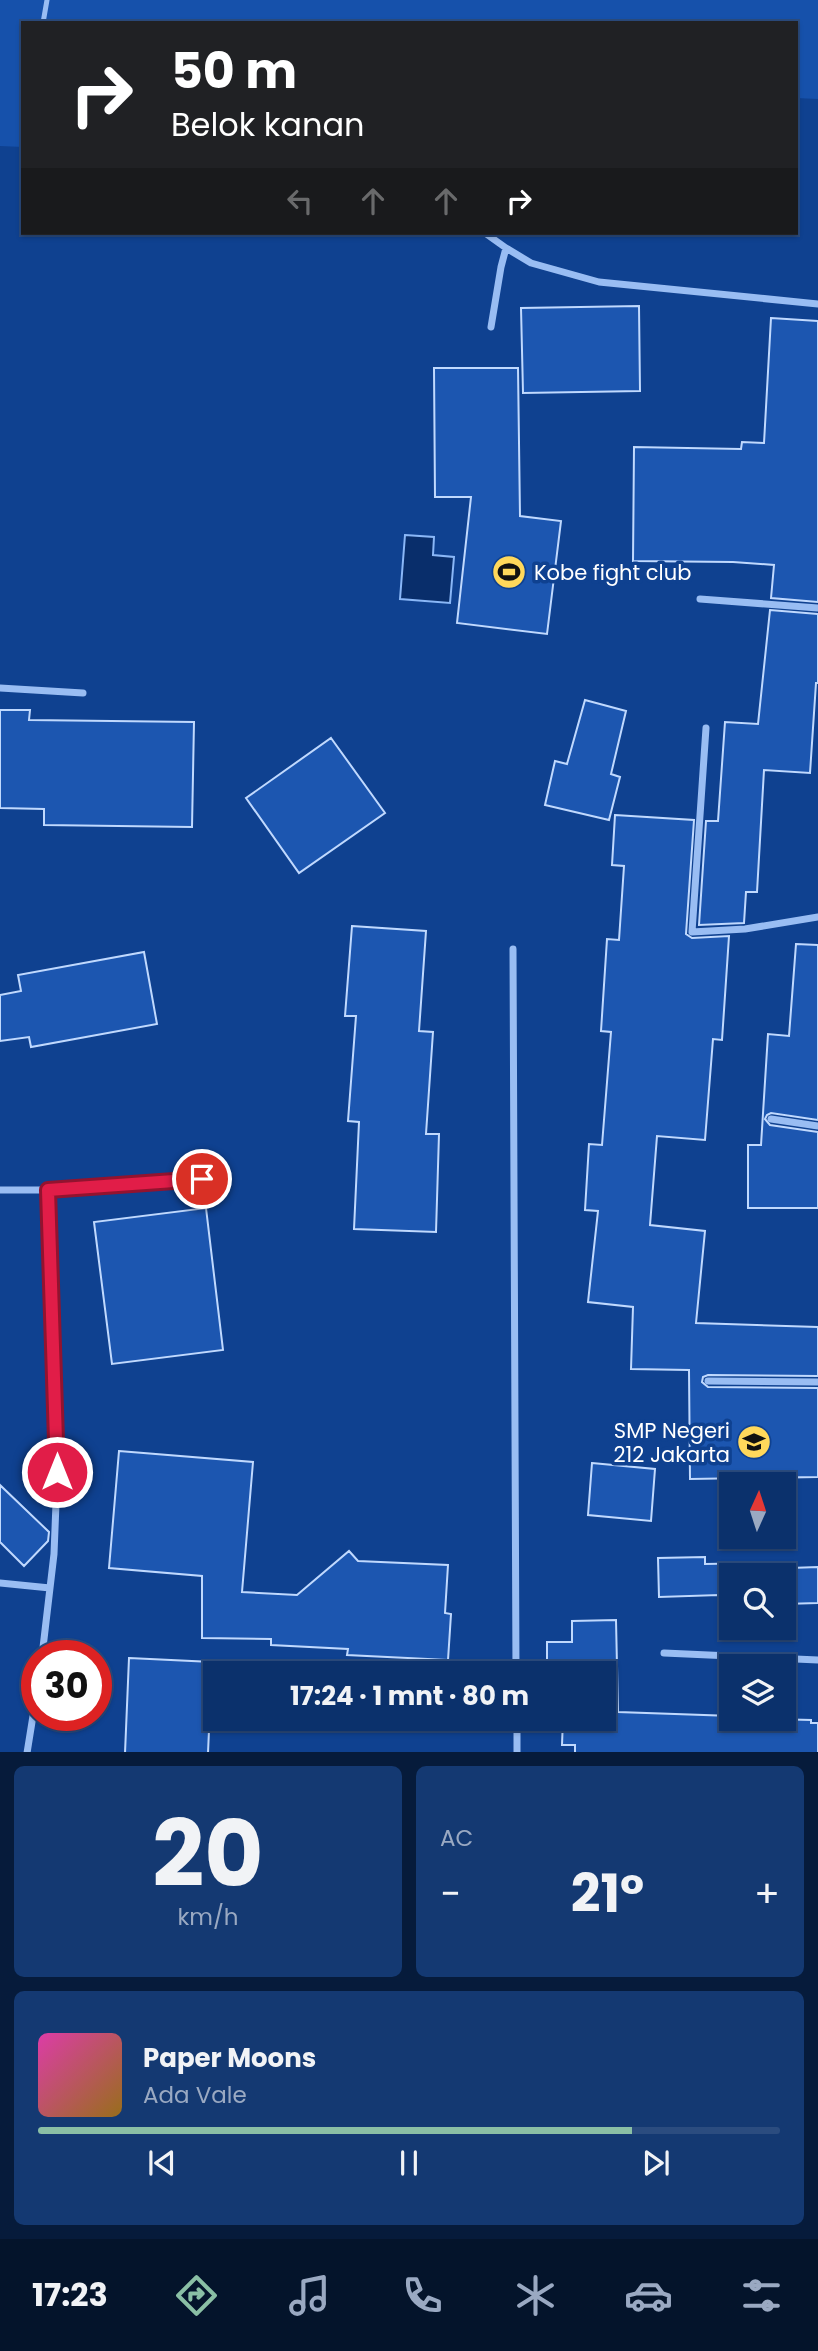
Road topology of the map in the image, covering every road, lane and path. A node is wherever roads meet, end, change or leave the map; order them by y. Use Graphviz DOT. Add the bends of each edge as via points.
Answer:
graph roads {
  1 [pos="47,0"];
  2 [pos="43,21"];
  3 [pos="488,235"];
  4 [pos="506,247"];
  5 [pos="818,304"];
  6 [pos="491,327"];
  7 [pos="700,599"];
  8 [pos="818,608"];
  9 [pos="0,688"];
  10 [pos="83,693"];
  11 [pos="706,728"];
  12 [pos="818,917"];
  13 [pos="513,949"];
  14 [pos="771,1119"];
  15 [pos="818,1126"];
  16 [pos="202,1179"];
  17 [pos="48,1190"];
  18 [pos="0,1191"];
  19 [pos="708,1381"];
  20 [pos="818,1382"];
  21 [pos="0,1583"];
  22 [pos="50,1588"];
  23 [pos="44,1640"];
  24 [pos="664,1653"];
  25 [pos="818,1660"];
  26 [pos="516,1661"];
  27 [pos="30,1731"];
  28 [pos="517,1731"];
  29 [pos="27,1752"];
  30 [pos="517,1752"];
  1 -- 2 [label="lane"];
  3 -- 4 [label="street"];
  4 -- 5 [label="street" via="531,263 599,282"];
  4 -- 6 [label="street"];
  7 -- 8 [label="street"];
  9 -- 10 [label="street"];
  11 -- 12 [label="street" via="692,932"];
  13 -- 26 [label="street"];
  14 -- 15 [label="street"];
  16 -- 17 [label="street"];
  17 -- 18 [label="street"];
  17 -- 22 [label="street" via="58,1453"];
  19 -- 20 [label="street"];
  21 -- 22 [label="street"];
  22 -- 23 [label="street"];
  24 -- 25 [label="street"];
  27 -- 29 [label="street"];
  28 -- 30 [label="street"];
}
